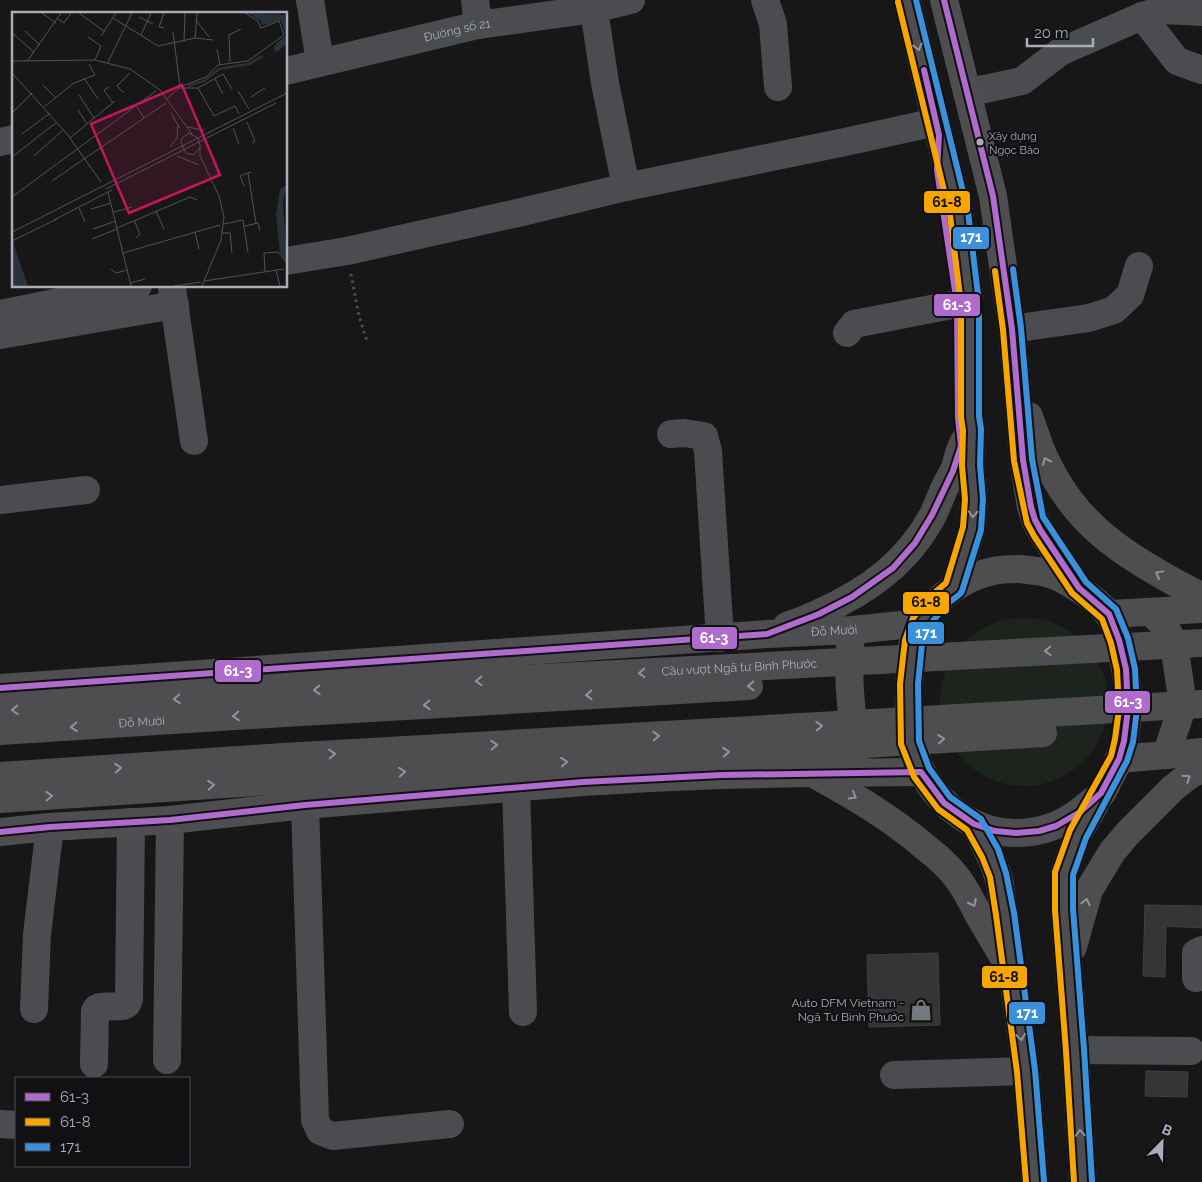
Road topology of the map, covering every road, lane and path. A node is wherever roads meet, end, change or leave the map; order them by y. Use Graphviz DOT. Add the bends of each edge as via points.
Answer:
graph roads {
  1 [pos="310,0"];
  2 [pos="631,0"];
  3 [pos="765,0"];
  4 [pos="907,0"];
  5 [pos="944,0"];
  6 [pos="594,9"];
  7 [pos="1159,9"];
  8 [pos="1202,12"];
  9 [pos="477,13"];
  10 [pos="320,62"];
  11 [pos="288,70"];
  12 [pos="1202,70"];
  13 [pos="778,87"];
  14 [pos="967,91"];
  15 [pos="938,128"];
  16 [pos="626,187"];
  17 [pos="347,251"];
  18 [pos="288,261"];
  19 [pos="1139,266"];
  20 [pos="123,288"];
  21 [pos="173,296"];
  22 [pos="956,304"];
  23 [pos="0,314"];
  24 [pos="1012,329"];
  25 [pos="847,333"];
  26 [pos="0,335"];
  27 [pos="367,341"];
  28 [pos="1016,372"];
  29 [pos="671,434"];
  30 [pos="194,441"];
  31 [pos="968,447"];
  32 [pos="86,490"];
  33 [pos="0,500"];
  34 [pos="954,588"];
  35 [pos="1079,588"];
  36 [pos="1202,596"];
  37 [pos="1202,609"];
  38 [pos="1151,612"];
  39 [pos="1109,614"];
  40 [pos="920,623"];
  41 [pos="853,630"];
  42 [pos="767,634"];
  43 [pos="720,638"];
  44 [pos="1202,643"];
  45 [pos="1202,660"];
  46 [pos="0,688"];
  47 [pos="282,702"];
  48 [pos="1202,704"];
  49 [pos="0,711"];
  50 [pos="1202,723"];
  51 [pos="0,731"];
  52 [pos="1202,752"];
  53 [pos="1166,755"];
  54 [pos="1119,759"];
  55 [pos="283,768"];
  56 [pos="1202,769"];
  57 [pos="811,772"];
  58 [pos="879,772"];
  59 [pos="922,772"];
  60 [pos="0,776"];
  61 [pos="516,788"];
  62 [pos="1101,793"];
  63 [pos="0,799"];
  64 [pos="305,805"];
  65 [pos="170,820"];
  66 [pos="131,822"];
  67 [pos="974,824"];
  68 [pos="50,827"];
  69 [pos="0,832"];
  70 [pos="1202,950"];
  71 [pos="1068,966"];
  72 [pos="1012,972"];
  73 [pos="1196,978"];
  74 [pos="34,1009"];
  75 [pos="524,1012"];
  76 [pos="1075,1050"];
  77 [pos="1191,1051"];
  78 [pos="167,1060"];
  79 [pos="94,1064"];
  80 [pos="1026,1071"];
  81 [pos="894,1075"];
  82 [pos="0,1124"];
  83 [pos="450,1124"];
  84 [pos="15,1125"];
  85 [pos="1035,1182"];
  86 [pos="1083,1182"];
  1 -- 10 [label="street"];
  2 -- 6 [label="street, Đường số 21"];
  3 -- 13 [label="street" via="773,24"];
  4 -- 15 [label="highway, one-way"];
  5 -- 14 [label="highway"];
  6 -- 9 [label="street, Đường số 21"];
  6 -- 16 [label="street"];
  7 -- 8 [label="street"];
  7 -- 12 [label="street" via="1177,61"];
  7 -- 14 [label="street" via="1060,52 1022,81"];
  9 -- 10 [label="street, Đường số 21"];
  10 -- 11 [label="street, Đường số 21"];
  14 -- 24 [label="highway" via="993,196"];
  15 -- 16 [label="street" via="845,142"];
  15 -- 22 [label="highway" via="937,170"];
  15 -- 31 [label="highway" via="959,213 970,303"];
  16 -- 17 [label="street"];
  17 -- 18 [label="street"];
  17 -- 27 [label="path"];
  19 -- 24 [label="street" via="1130,295 1114,310 1089,318"];
  20 -- 23 [label="street"];
  21 -- 26 [label="street"];
  21 -- 30 [label="street"];
  22 -- 25 [label="street" via="854,324"];
  22 -- 31 [label="highway" via="958,418"];
  24 -- 28 [label="highway"];
  28 -- 35 [label="highway" via="1023,460 1035,520"];
  36 -- 28 [label="highway, one-way" via="1135,560 1079,513 1064,494 1047,462 1030,422"];
  29 -- 43 [label="street" via="684,432 704,436 708,451"];
  31 -- 34 [label="highway, one-way" via="974,499 972,529"];
  31 -- 42 [label="highway" via="932,516 915,543 892,568 852,597"];
  32 -- 33 [label="street"];
  34 -- 35 [label="highway" via="993,571 1020,569 1048,573"];
  34 -- 40 [label="highway"];
  35 -- 39 [label="highway"];
  37 -- 38 [label="highway"];
  38 -- 39 [label="highway"];
  38 -- 53 [label="highway" via="1165,626 1172,640 1181,691 1180,711"];
  39 -- 54 [label="highway" via="1126,669 1128,709"];
  40 -- 41 [label="highway, Đỗ Mười"];
  40 -- 59 [label="highway" via="913,642 909,705 910,743"];
  41 -- 42 [label="highway, Đỗ Mười"];
  41 -- 58 [label="highway" via="850,658 853,724 858,745"];
  42 -- 43 [label="highway, Đỗ Mười"];
  43 -- 46 [label="highway, Đỗ Mười"];
  44 -- 47 [label="highway, Cầu vượt Ngã tư Bình Phước, one-way, bridge"];
  45 -- 47 [label="highway, Cầu vượt Ngã tư Bình Phước, one-way, bridge"];
  47 -- 49 [label="highway, Đỗ Mười, one-way"];
  47 -- 51 [label="highway, Đỗ Mười, one-way"];
  55 -- 48 [label="highway, one-way, bridge"];
  55 -- 50 [label="highway, one-way, bridge"];
  52 -- 53 [label="highway"];
  53 -- 54 [label="highway"];
  54 -- 62 [label="highway"];
  60 -- 55 [label="highway, one-way"];
  63 -- 55 [label="highway, one-way"];
  71 -- 56 [label="highway, one-way" via="1089,890 1102,866 1173,788"];
  57 -- 58 [label="highway"];
  57 -- 61 [label="highway" via="650,778"];
  57 -- 72 [label="highway, one-way" via="893,822 945,864 969,894"];
  58 -- 59 [label="highway"];
  59 -- 67 [label="highway" via="944,803"];
  61 -- 64 [label="highway"];
  61 -- 75 [label="street"];
  62 -- 67 [label="highway" via="1064,822 1038,831 995,831"];
  62 -- 71 [label="highway" via="1078,834 1064,873"];
  64 -- 65 [label="highway"];
  64 -- 83 [label="street" via="315,1120 320,1132 333,1136"];
  65 -- 66 [label="highway"];
  65 -- 78 [label="street"];
  66 -- 68 [label="highway"];
  66 -- 79 [label="street" via="129,999 123,1006 100,1007 95,1011"];
  67 -- 72 [label="highway" via="998,875"];
  68 -- 69 [label="highway"];
  68 -- 74 [label="street" via="37,934"];
  70 -- 73 [label="street" via="1196,953"];
  71 -- 76 [label="highway"];
  72 -- 80 [label="highway, one-way"];
  76 -- 77 [label="street"];
  86 -- 76 [label="highway, one-way"];
  80 -- 81 [label="street"];
  80 -- 85 [label="highway"];
  82 -- 84 [label="street"];
}
